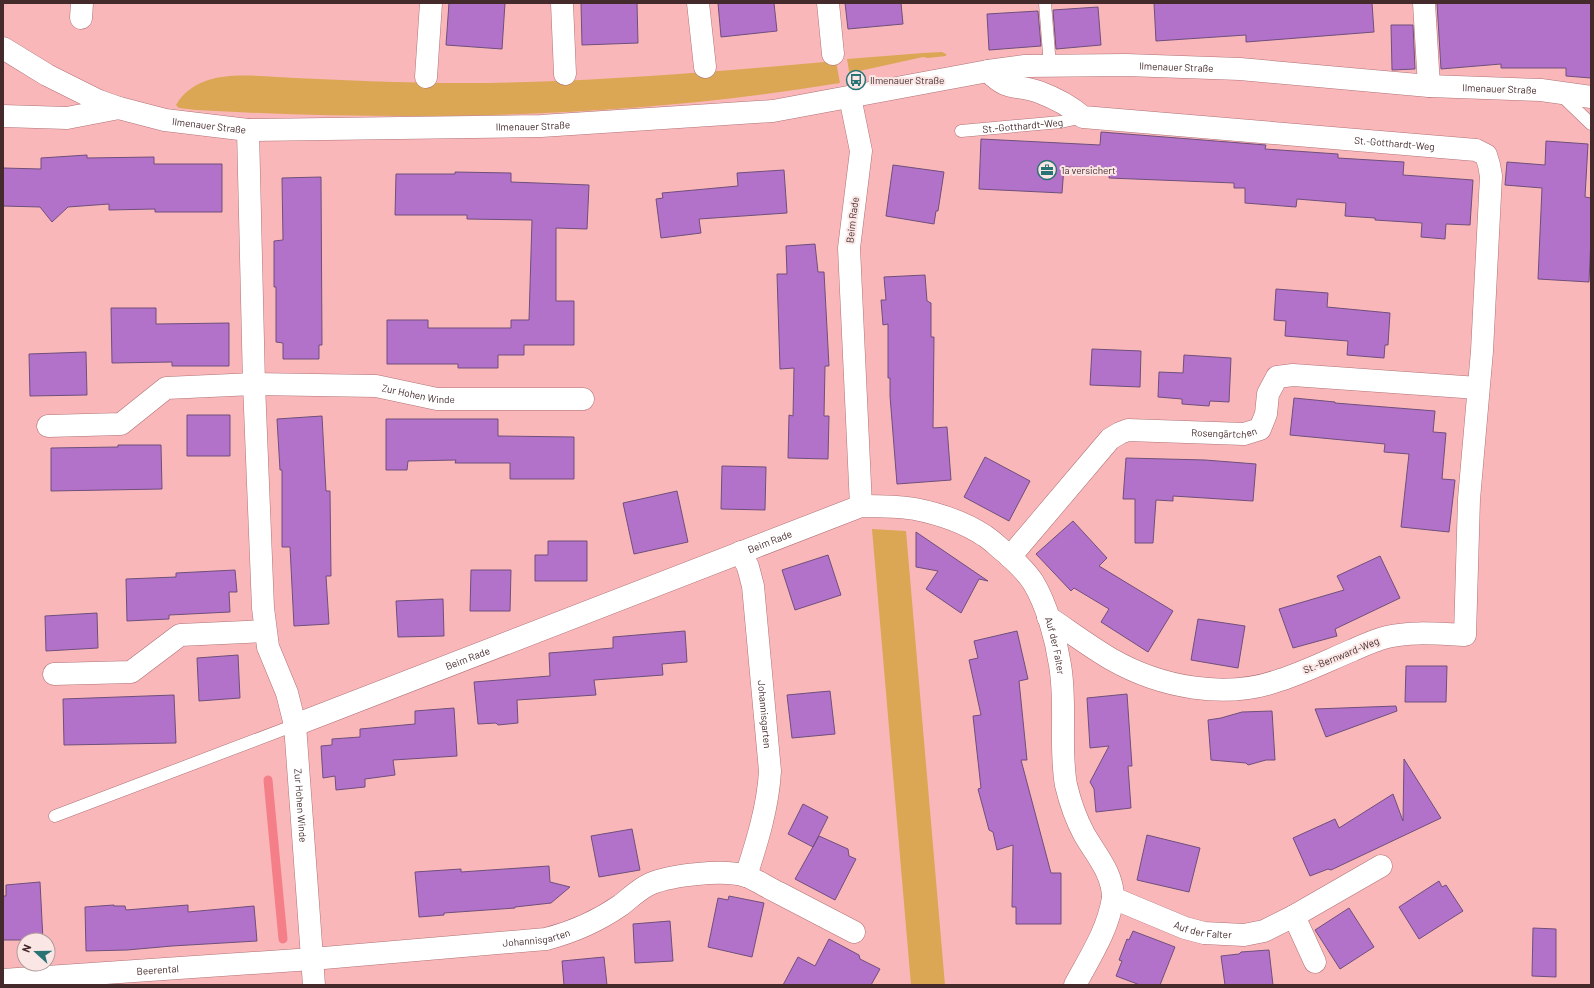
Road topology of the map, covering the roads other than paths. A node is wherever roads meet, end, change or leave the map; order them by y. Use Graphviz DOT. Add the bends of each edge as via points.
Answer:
graph roads {
  1 [pos="431,3"];
  2 [pos="562,3"];
  3 [pos="698,3"];
  4 [pos="828,3"];
  5 [pos="1045,3"];
  6 [pos="1424,3"];
  7 [pos="3,48"];
  8 [pos="833,54"];
  9 [pos="1050,66"];
  10 [pos="705,67"];
  11 [pos="988,71"];
  12 [pos="565,74"];
  13 [pos="426,77"];
  14 [pos="1429,86"];
  15 [pos="1559,92"];
  16 [pos="850,97"];
  17 [pos="1591,97"];
  18 [pos="119,108"];
  19 [pos="3,116"];
  20 [pos="1083,117"];
  21 [pos="1591,124"];
  22 [pos="248,130"];
  23 [pos="961,131"];
  24 [pos="1479,381"];
  25 [pos="254,384"];
  26 [pos="583,400"];
  27 [pos="48,426"];
  28 [pos="861,506"];
  29 [pos="741,552"];
  30 [pos="1010,557"];
  31 [pos="1048,617"];
  32 [pos="265,631"];
  33 [pos="54,674"];
  34 [pos="295,725"];
  35 [pos="55,816"];
  36 [pos="1380,866"];
  37 [pos="746,876"];
  38 [pos="1113,898"];
  39 [pos="1294,916"];
  40 [pos="854,932"];
  41 [pos="312,960"];
  42 [pos="1315,962"];
  43 [pos="3,980"];
  44 [pos="314,985"];
  45 [pos="1075,985"];
  1 -- 13 [label="street"];
  2 -- 12 [label="street"];
  3 -- 10 [label="street"];
  4 -- 8 [label="street"];
  5 -- 9 [label="lane"];
  6 -- 14 [label="street"];
  7 -- 18 [label="street, Ilmenauer Straße" via="47,75"];
  9 -- 11 [label="street, Ilmenauer Straße" via="1025,66"];
  9 -- 14 [label="street, Ilmenauer Straße" via="1126,64 1240,69"];
  11 -- 16 [label="street, Ilmenauer Straße"];
  11 -- 20 [label="street, St.-Gotthardt-Weg" via="998,81 1010,87 1038,92 1068,106"];
  14 -- 15 [label="street, Ilmenauer Straße"];
  15 -- 17 [label="street, Ilmenauer Straße"];
  15 -- 21 [label="lane"];
  16 -- 22 [label="street, Ilmenauer Straße" via="772,111 540,126"];
  16 -- 28 [label="street, Beim Rade" via="861,151 849,248"];
  18 -- 19 [label="street, Ilmenauer Straße" via="67,118"];
  18 -- 22 [label="street, Ilmenauer Straße" via="165,120"];
  20 -- 23 [label="lane, St.-Gotthardt-Weg" via="1061,122"];
  20 -- 24 [label="street, St.-Gotthardt-Weg" via="1476,150 1486,155 1491,176"];
  22 -- 25 [label="street, Zur Hohen Winde"];
  24 -- 30 [label="street, Rosengärtchen" via="1293,375 1277,377 1268,394 1266,414 1260,429 1244,434 1128,430 1120,433 1110,439"];
  24 -- 31 [label="street, St.-Bernward-Weg" via="1469,499 1465,635 1408,634 1386,637 1255,688 1199,689 1159,680 1128,668"];
  25 -- 26 [label="street, Zur Hohen Winde" via="376,386 437,399"];
  25 -- 27 [label="street, Zur Hohen Winde" via="166,388 121,424"];
  25 -- 32 [label="street, Zur Hohen Winde"];
  28 -- 29 [label="street, Beim Rade"];
  28 -- 30 [label="street, Auf der Falter" via="903,507 948,518 986,536"];
  29 -- 34 [label="street, Beim Rade"];
  29 -- 37 [label="street, Johannisgarten" via="753,586 770,771 760,828"];
  30 -- 31 [label="street, Auf der Falter" via="1032,582"];
  31 -- 38 [label="street, Auf der Falter" via="1060,665 1063,764 1072,808 1111,880"];
  32 -- 33 [label="street" via="180,635 131,672"];
  32 -- 34 [label="street, Zur Hohen Winde" via="268,647 287,693"];
  34 -- 35 [label="lane"];
  34 -- 41 [label="street, Zur Hohen Winde"];
  36 -- 39 [label="street, Auf der Falter"];
  37 -- 40 [label="street, Johannisgarten"];
  37 -- 41 [label="street, Johannisgarten" via="715,874 668,878 645,887 587,925 567,934 546,939"];
  38 -- 39 [label="street, Auf der Falter" via="1185,928 1204,933 1244,934 1264,931"];
  38 -- 45 [label="street, Auf der Falter" via="1104,930"];
  39 -- 42 [label="street"];
  41 -- 43 [label="street, Beerental"];
  41 -- 44 [label="street, Zur Hohen Winde"];
}
